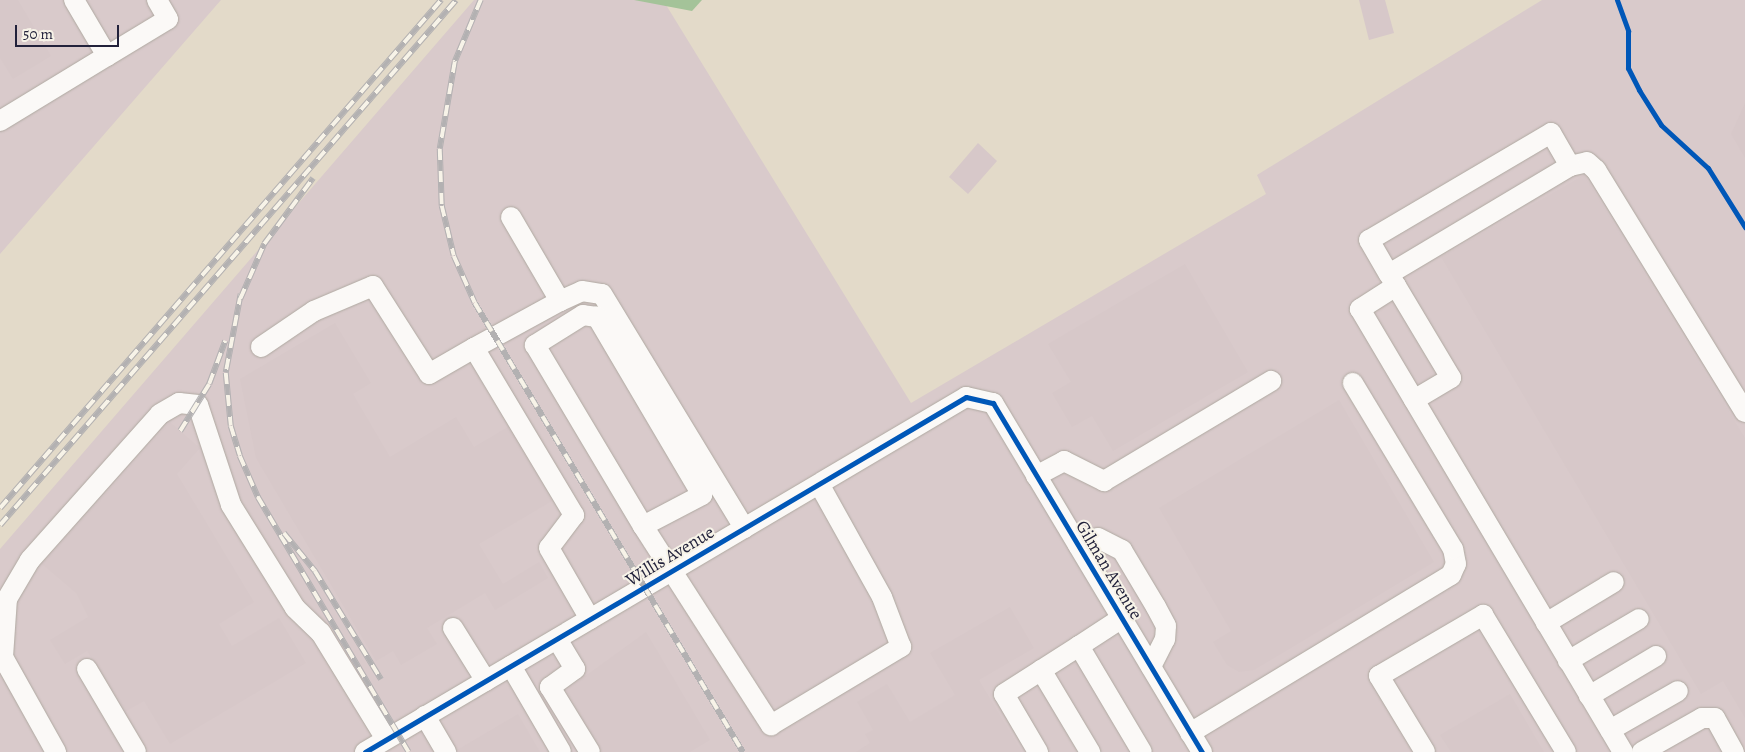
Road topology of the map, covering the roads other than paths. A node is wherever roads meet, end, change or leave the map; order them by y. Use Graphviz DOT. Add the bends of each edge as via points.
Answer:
graph roads {
  1 [pos="74,0"];
  2 [pos="157,0"];
  3 [pos="107,56"];
  4 [pos="0,121"];
  5 [pos="1570,166"];
  6 [pos="511,217"];
  7 [pos="1392,280"];
  8 [pos="560,301"];
  9 [pos="261,347"];
  10 [pos="474,348"];
  11 [pos="1271,381"];
  12 [pos="1353,383"];
  13 [pos="1414,400"];
  14 [pos="993,403"];
  15 [pos="1745,412"];
  16 [pos="1036,476"];
  17 [pos="819,484"];
  18 [pos="643,526"];
  19 [pos="744,528"];
  20 [pos="1078,546"];
  21 [pos="673,570"];
  22 [pos="1614,582"];
  23 [pos="1122,618"];
  24 [pos="1639,619"];
  25 [pos="590,620"];
  26 [pos="1546,623"];
  27 [pos="454,628"];
  28 [pos="557,639"];
  29 [pos="1079,646"];
  30 [pos="1656,656"];
  31 [pos="1568,661"];
  32 [pos="510,666"];
  33 [pos="1151,667"];
  34 [pos="87,669"];
  35 [pos="1041,670"];
  36 [pos="486,681"];
  37 [pos="1678,691"];
  38 [pos="1589,696"];
  39 [pos="425,716"];
  40 [pos="1610,730"];
  41 [pos="1196,746"];
  42 [pos="375,748"];
  43 [pos="56,752"];
  44 [pos="136,752"];
  45 [pos="446,752"];
  46 [pos="561,752"];
  47 [pos="590,752"];
  48 [pos="1038,752"];
  49 [pos="1090,752"];
  50 [pos="1142,752"];
  51 [pos="1425,752"];
  52 [pos="1566,752"];
  53 [pos="1623,752"];
  54 [pos="1642,752"];
  55 [pos="1734,752"];
  1 -- 3 [label="street"];
  2 -- 3 [label="street" via="168,19"];
  3 -- 4 [label="street"];
  5 -- 7 [label="street"];
  5 -- 7 [label="street" via="1551,134 1369,240"];
  5 -- 15 [label="street" via="1587,162 1596,170"];
  6 -- 8 [label="street"];
  7 -- 13 [label="street" via="1360,309"];
  7 -- 13 [label="street" via="1450,378"];
  8 -- 10 [label="street"];
  8 -- 19 [label="street" via="582,291 602,294"];
  9 -- 10 [label="street" via="314,311 373,286 429,374"];
  10 -- 25 [label="street" via="574,515 549,548"];
  11 -- 16 [label="street" via="1104,481 1064,461"];
  12 -- 41 [label="street" via="1453,549 1456,564 1451,575"];
  13 -- 26 [label="street"];
  14 -- 16 [label="street, Gilman Avenue"];
  14 -- 17 [label="street, Willis Avenue" via="966,397"];
  16 -- 20 [label="street, Gilman Avenue"];
  17 -- 19 [label="street, Willis Avenue"];
  17 -- 21 [label="street" via="882,597 901,647 771,725"];
  18 -- 18 [label="street" via="535,345 583,315 596,317 702,495"];
  18 -- 21 [label="street"];
  19 -- 21 [label="street, Willis Avenue"];
  20 -- 23 [label="street, Gilman Avenue"];
  20 -- 33 [label="street" via="1098,538 1122,550 1166,626 1165,638"];
  21 -- 25 [label="street, Willis Avenue"];
  22 -- 26 [label="street"];
  23 -- 29 [label="street"];
  23 -- 33 [label="street, Gilman Avenue"];
  24 -- 31 [label="street"];
  25 -- 28 [label="street, Willis Avenue"];
  26 -- 31 [label="street"];
  27 -- 36 [label="street"];
  28 -- 32 [label="street, Willis Avenue"];
  28 -- 47 [label="street" via="576,670 550,687"];
  29 -- 35 [label="street"];
  29 -- 50 [label="street"];
  30 -- 38 [label="street"];
  31 -- 38 [label="street"];
  32 -- 36 [label="street, Willis Avenue"];
  32 -- 46 [label="street"];
  33 -- 41 [label="street, Gilman Avenue"];
  34 -- 44 [label="street"];
  35 -- 48 [label="street" via="1004,694"];
  35 -- 49 [label="street"];
  36 -- 39 [label="street, Willis Avenue"];
  37 -- 40 [label="street"];
  38 -- 40 [label="street"];
  39 -- 42 [label="street, Willis Avenue"];
  39 -- 45 [label="street"];
  40 -- 53 [label="street"];
  42 -- 43 [label="street" via="321,633 295,608 231,506 198,405 179,403 160,414 30,560 7,599 3,657"];
  51 -- 52 [label="street" via="1379,676 1483,615"];
  54 -- 55 [label="street" via="1709,718 1715,718"];
}
